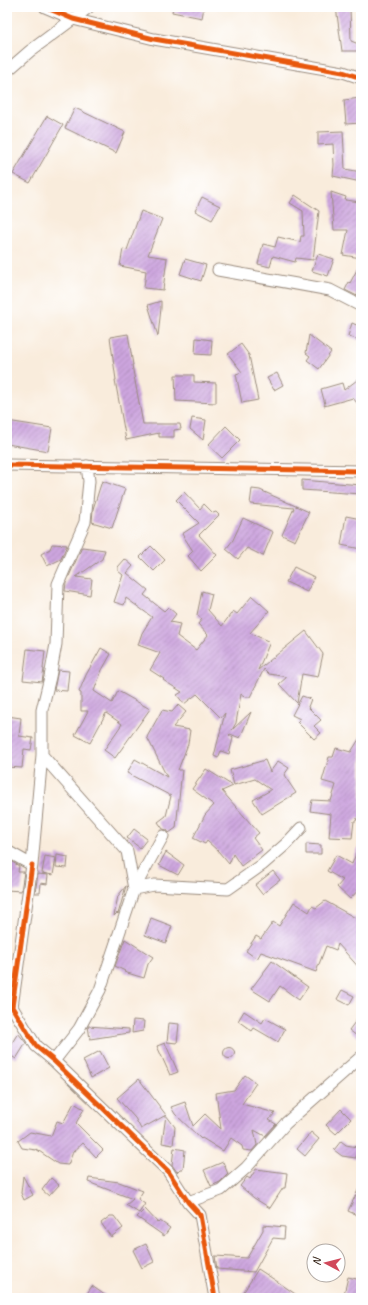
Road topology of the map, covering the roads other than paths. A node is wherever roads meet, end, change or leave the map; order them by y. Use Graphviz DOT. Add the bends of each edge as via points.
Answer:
graph roads {
  1 [pos="46,7"];
  2 [pos="89,7"];
  3 [pos="73,19"];
  4 [pos="7,71"];
  5 [pos="361,78"];
  6 [pos="218,270"];
  7 [pos="361,306"];
  8 [pos="7,465"];
  9 [pos="87,466"];
  10 [pos="361,471"];
  11 [pos="42,755"];
  12 [pos="301,828"];
  13 [pos="163,836"];
  14 [pos="7,851"];
  15 [pos="32,866"];
  16 [pos="134,889"];
  17 [pos="9,1007"];
  18 [pos="361,1057"];
  19 [pos="54,1061"];
  20 [pos="188,1202"];
  21 [pos="215,1298"];
  1 -- 3 [label="street"];
  2 -- 3 [label="street"];
  3 -- 4 [label="street"];
  3 -- 5 [label="street" via="154,39 343,72"];
  6 -- 7 [label="street" via="330,290"];
  8 -- 9 [label="street"];
  9 -- 10 [label="street"];
  9 -- 11 [label="street" via="89,481 85,522 58,584 56,644 42,710"];
  11 -- 15 [label="street"];
  11 -- 16 [label="street" via="127,851"];
  12 -- 16 [label="street" via="262,865 228,889 154,885"];
  13 -- 16 [label="street"];
  14 -- 15 [label="street"];
  15 -- 17 [label="street"];
  16 -- 19 [label="street" via="100,990 79,1029"];
  17 -- 19 [label="street" via="36,1046"];
  18 -- 20 [label="street" via="286,1123 246,1168 221,1190"];
  19 -- 20 [label="street" via="168,1171"];
  20 -- 21 [label="street" via="200,1215"];
}
